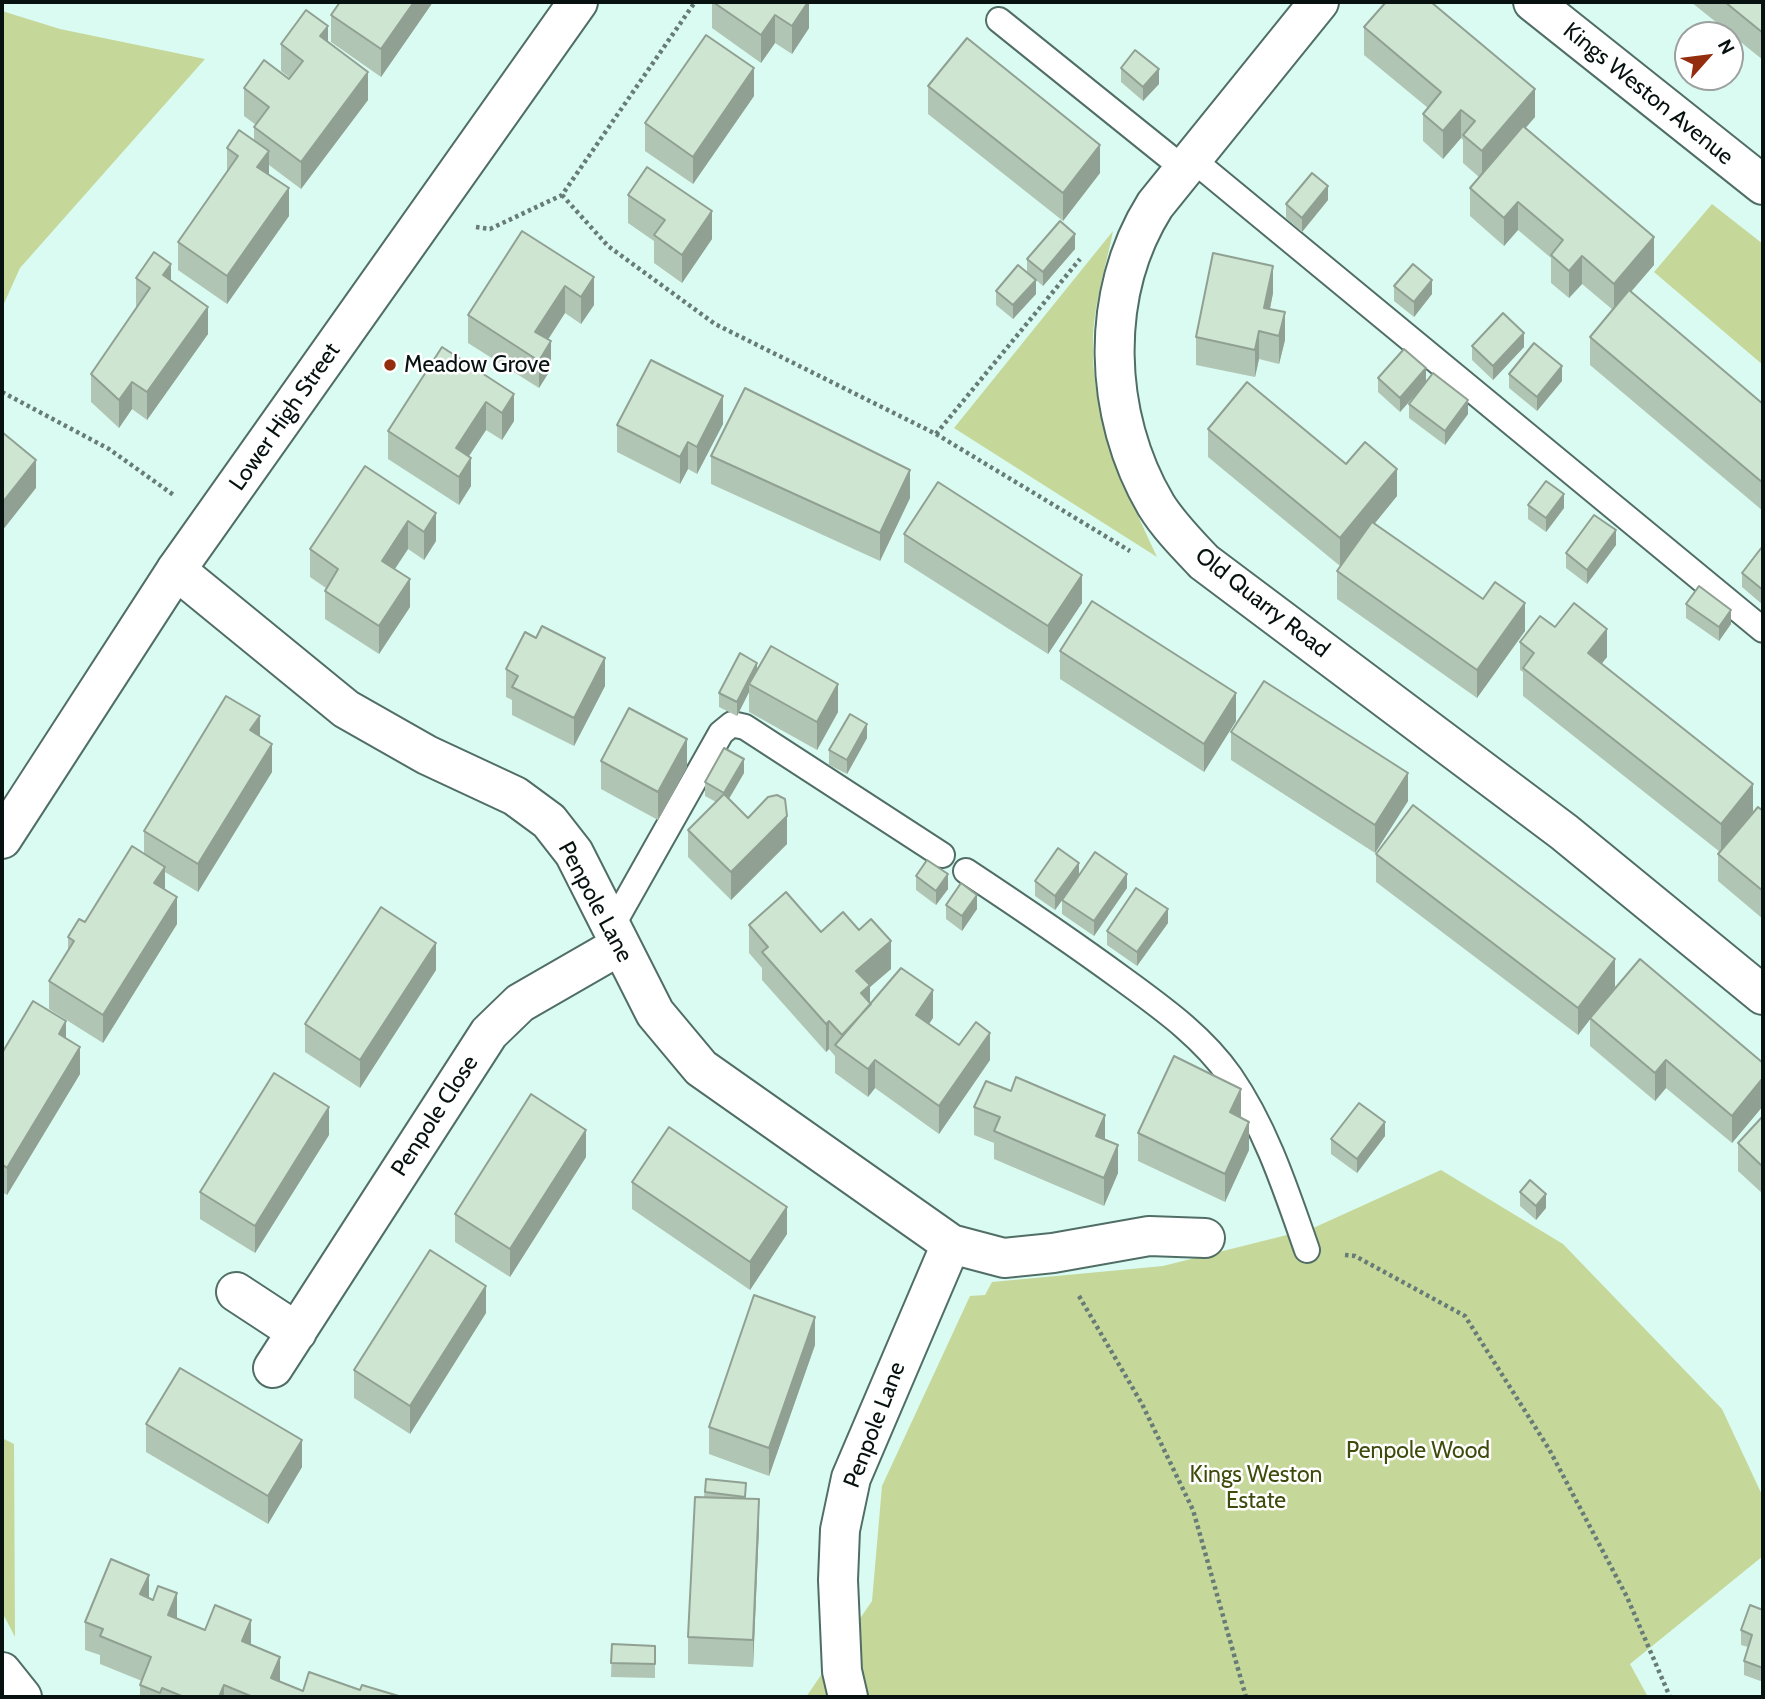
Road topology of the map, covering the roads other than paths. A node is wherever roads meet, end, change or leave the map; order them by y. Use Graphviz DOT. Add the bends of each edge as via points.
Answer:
graph roads {
  1 [pos="578,2"];
  2 [pos="1319,2"];
  3 [pos="1533,2"];
  4 [pos="999,20"];
  5 [pos="1188,164"];
  6 [pos="1763,185"];
  7 [pos="177,570"];
  8 [pos="1763,630"];
  9 [pos="2,839"];
  10 [pos="942,855"];
  11 [pos="965,871"];
  12 [pos="615,937"];
  13 [pos="1763,995"];
  14 [pos="1205,1238"];
  15 [pos="951,1244"];
  16 [pos="1307,1250"];
  17 [pos="236,1292"];
  18 [pos="297,1332"];
  19 [pos="273,1368"];
  20 [pos="2,1672"];
  21 [pos="22,1697"];
  22 [pos="848,1697"];
  1 -- 7 [label="street, Lower High Street"];
  2 -- 5 [label="street, Old Quarry Road"];
  3 -- 6 [label="street, Kings Weston Avenue"];
  4 -- 5 [label="lane"];
  5 -- 8 [label="lane"];
  5 -- 13 [label="street, Old Quarry Road" via="1141,227 1114,337 1129,447 1157,507 1204,562 1564,832"];
  7 -- 9 [label="street, Lower High Street"];
  7 -- 12 [label="street, Penpole Lane" via="346,709 427,755 515,796 549,821 574,853"];
  10 -- 12 [label="lane" via="745,727 732,724 721,733"];
  11 -- 16 [label="lane" via="1066,937 1161,1007 1211,1051 1253,1113"];
  12 -- 15 [label="street, Penpole Lane" via="655,1013 701,1068"];
  12 -- 18 [label="street, Penpole Close" via="520,1003 489,1033"];
  14 -- 15 [label="street, Penpole Lane" via="1149,1236 1004,1258"];
  15 -- 22 [label="street, Penpole Lane" via="851,1478 840,1530 838,1580 842,1671"];
  17 -- 18 [label="street"];
  18 -- 19 [label="street, Penpole Close"];
  20 -- 21 [label="street"];
}
